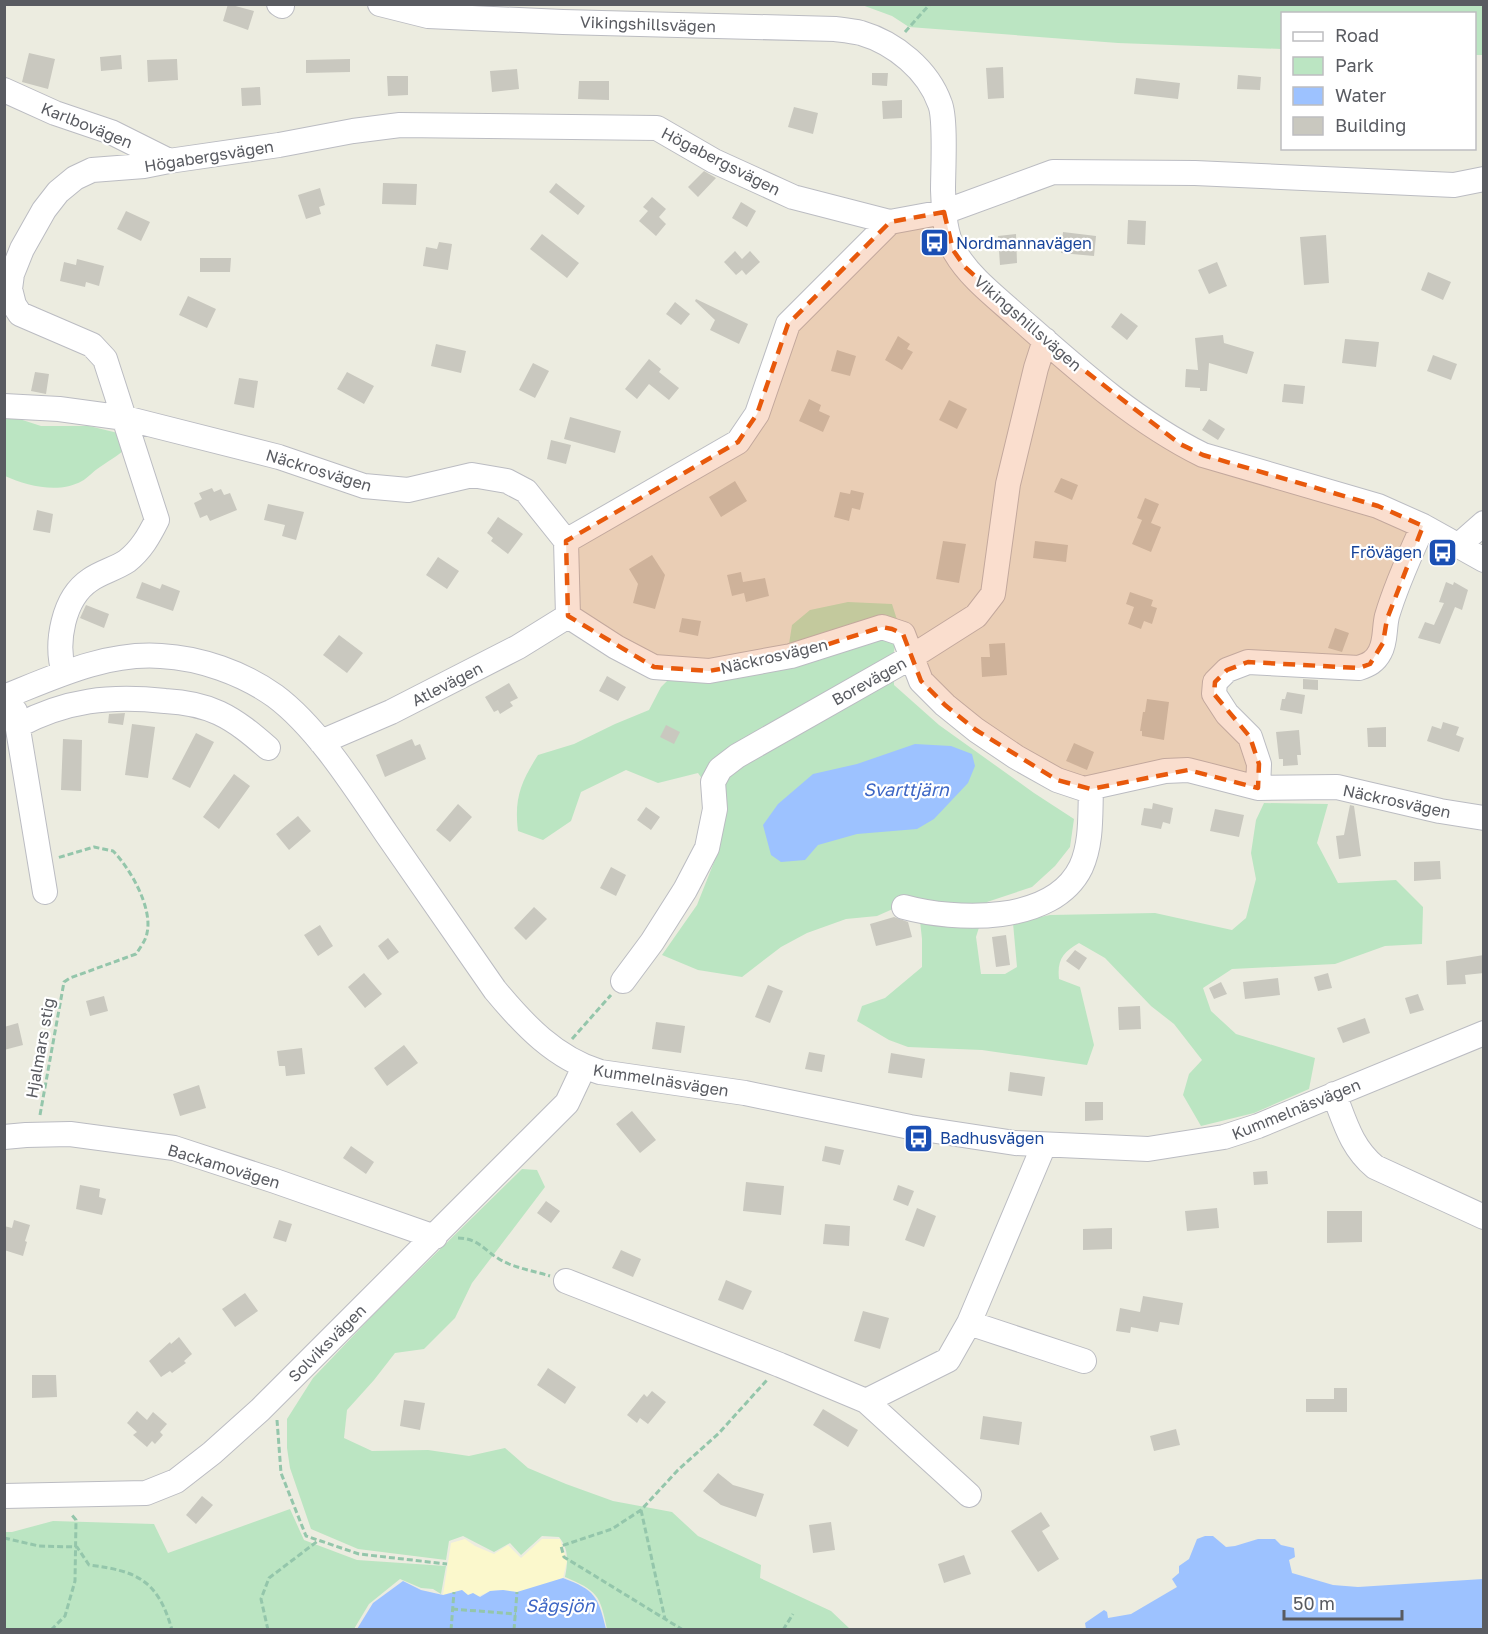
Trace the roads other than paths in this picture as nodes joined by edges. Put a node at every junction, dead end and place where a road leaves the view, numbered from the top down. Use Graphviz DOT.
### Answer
graph roads {
  1 [pos="380,4"];
  2 [pos="4,90"];
  3 [pos="168,161"];
  4 [pos="1484,179"];
  5 [pos="944,212"];
  6 [pos="890,222"];
  7 [pos="1045,340"];
  8 [pos="4,406"];
  9 [pos="125,418"];
  10 [pos="1484,523"];
  11 [pos="1423,526"];
  12 [pos="566,541"];
  13 [pos="1459,545"];
  14 [pos="1484,560"];
  15 [pos="568,616"];
  16 [pos="913,656"];
  17 [pos="64,673"];
  18 [pos="9,695"];
  19 [pos="17,726"];
  20 [pos="321,742"];
  21 [pos="268,748"];
  22 [pos="1258,788"];
  23 [pos="1091,789"];
  24 [pos="1484,818"];
  25 [pos="45,892"];
  26 [pos="904,907"];
  27 [pos="623,981"];
  28 [pos="1484,1033"];
  29 [pos="584,1067"];
  30 [pos="1334,1094"];
  31 [pos="4,1137"];
  32 [pos="1044,1145"];
  33 [pos="1484,1217"];
  34 [pos="435,1237"];
  35 [pos="566,1281"];
  36 [pos="969,1323"];
  37 [pos="1084,1361"];
  38 [pos="866,1401"];
  39 [pos="969,1495"];
  40 [pos="4,1496"];
  1 -- 5 [label="street, Vikingshillsvägen"];
  2 -- 3 [label="street, Karlbovägen"];
  3 -- 6 [label="street, Högabergsvägen"];
  3 -- 9 [label="street, Högabergsvägen"];
  4 -- 5 [label="street"];
  5 -- 6 [label="street, Högabergsvägen"];
  5 -- 7 [label="street, Vikingshillsvägen"];
  6 -- 12 [label="street"];
  7 -- 11 [label="street, Vikingshillsvägen"];
  7 -- 16 [label="street, Borevägen"];
  8 -- 9 [label="street, Näckrosvägen"];
  9 -- 12 [label="street, Näckrosvägen"];
  9 -- 17 [label="street, Högabergsvägen"];
  10 -- 13 [label="street"];
  11 -- 13 [label="street, Vikingshillsvägen"];
  11 -- 22 [label="street"];
  12 -- 15 [label="street"];
  13 -- 14 [label="street, Vikingshillsvägen"];
  15 -- 16 [label="street, Näckrosvägen"];
  15 -- 20 [label="street, Atlevägen"];
  16 -- 23 [label="street, Näckrosvägen"];
  16 -- 27 [label="street, Borevägen"];
  17 -- 18 [label="street, Kummelnäsvägen"];
  17 -- 20 [label="street, Kummelnäsvägen"];
  18 -- 19 [label="street"];
  19 -- 21 [label="street"];
  19 -- 25 [label="street"];
  20 -- 29 [label="street, Kummelnäsvägen"];
  22 -- 23 [label="street, Näckrosvägen"];
  22 -- 24 [label="street, Näckrosvägen"];
  23 -- 26 [label="street"];
  28 -- 30 [label="street, Kummelnäsvägen"];
  29 -- 32 [label="street, Kummelnäsvägen"];
  29 -- 34 [label="street, Solviksvägen"];
  30 -- 32 [label="street, Kummelnäsvägen"];
  30 -- 33 [label="street"];
  31 -- 34 [label="street, Backamovägen"];
  32 -- 36 [label="street"];
  34 -- 40 [label="street, Solviksvägen"];
  35 -- 38 [label="street"];
  36 -- 37 [label="street"];
  36 -- 38 [label="street"];
  38 -- 39 [label="street"];
}
